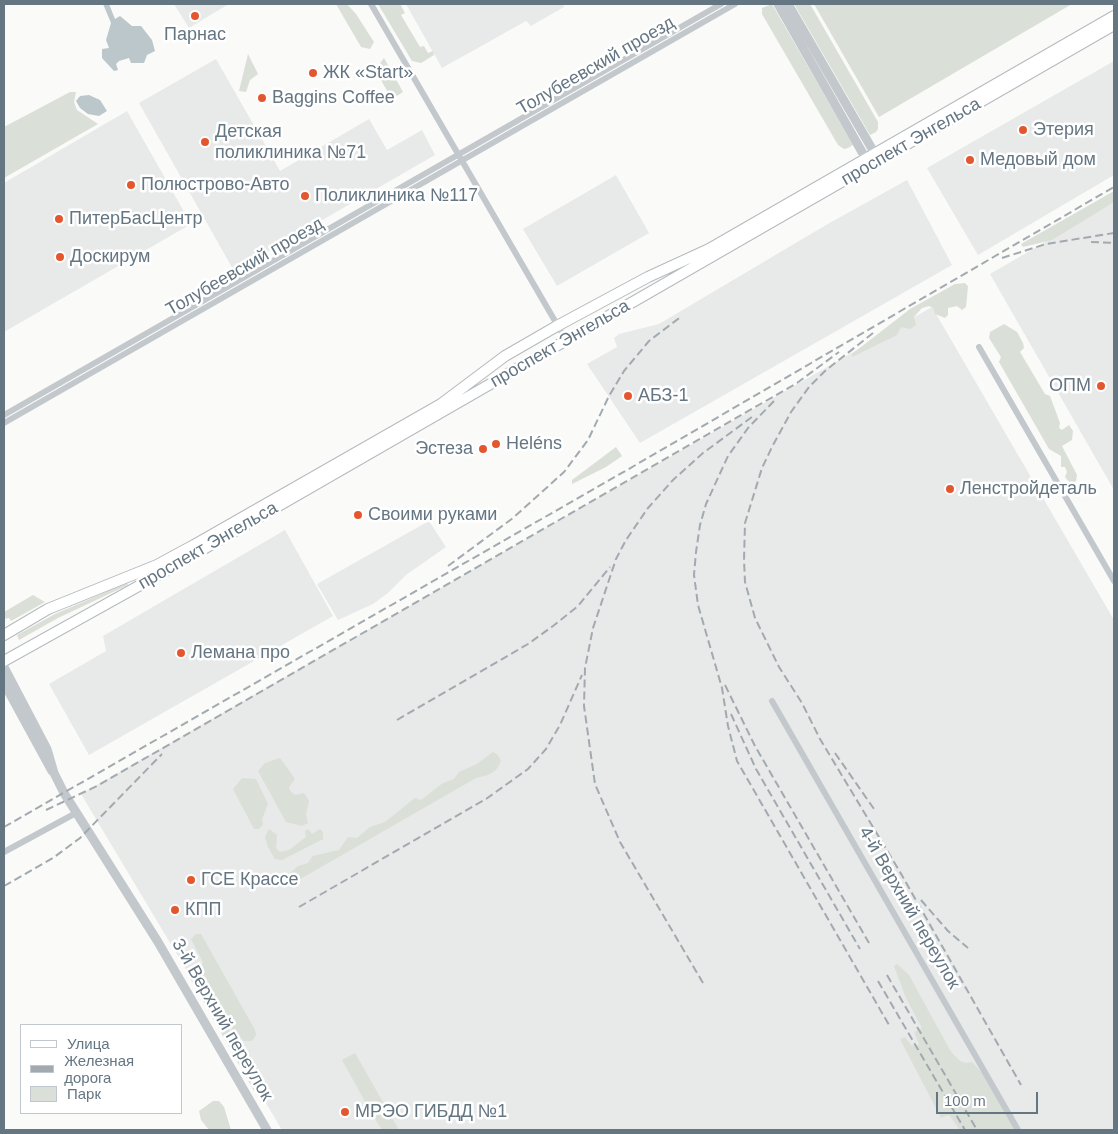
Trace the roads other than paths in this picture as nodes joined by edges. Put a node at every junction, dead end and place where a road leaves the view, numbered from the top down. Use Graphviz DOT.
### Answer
graph roads {
  1 [pos="371,4"];
  2 [pos="721,4"];
  3 [pos="735,4"];
  4 [pos="778,4"];
  5 [pos="788,4"];
  6 [pos="1114,16"];
  7 [pos="1114,25"];
  8 [pos="459,157"];
  9 [pos="872,159"];
  10 [pos="557,326"];
  11 [pos="566,340"];
  12 [pos="979,347"];
  13 [pos="4,414"];
  14 [pos="4,423"];
  15 [pos="1114,581"];
  16 [pos="4,635"];
  17 [pos="4,661"];
  18 [pos="4,667"];
  19 [pos="4,684"];
  20 [pos="772,701"];
  21 [pos="54,773"];
  22 [pos="76,812"];
  23 [pos="4,852"];
  24 [pos="267,1130"];
  25 [pos="1018,1130"];
  1 -- 8 [label="street"];
  2 -- 8 [label="street, Толубеевский проезд"];
  3 -- 8 [label="street, Толубеевский проезд"];
  4 -- 9 [label="street"];
  5 -- 9 [label="street"];
  6 -- 9 [label="main road, проспект Энгельса"];
  7 -- 9 [label="main road, проспект Энгельса"];
  8 -- 10 [label="street"];
  8 -- 13 [label="street, Толубеевский проезд"];
  8 -- 14 [label="street, Толубеевский проезд"];
  9 -- 10 [label="main road, проспект Энгельса"];
  9 -- 11 [label="main road, проспект Энгельса"];
  10 -- 11 [label="street"];
  10 -- 16 [label="main road, проспект Энгельса"];
  11 -- 17 [label="main road, проспект Энгельса"];
  12 -- 15 [label="street"];
  18 -- 21 [label="street, 3-й Верхний переулок"];
  19 -- 21 [label="street, 3-й Верхний переулок"];
  20 -- 25 [label="street, 4-й Верхний переулок"];
  21 -- 22 [label="street, 3-й Верхний переулок"];
  22 -- 23 [label="street"];
  22 -- 24 [label="street, 3-й Верхний переулок"];
}
